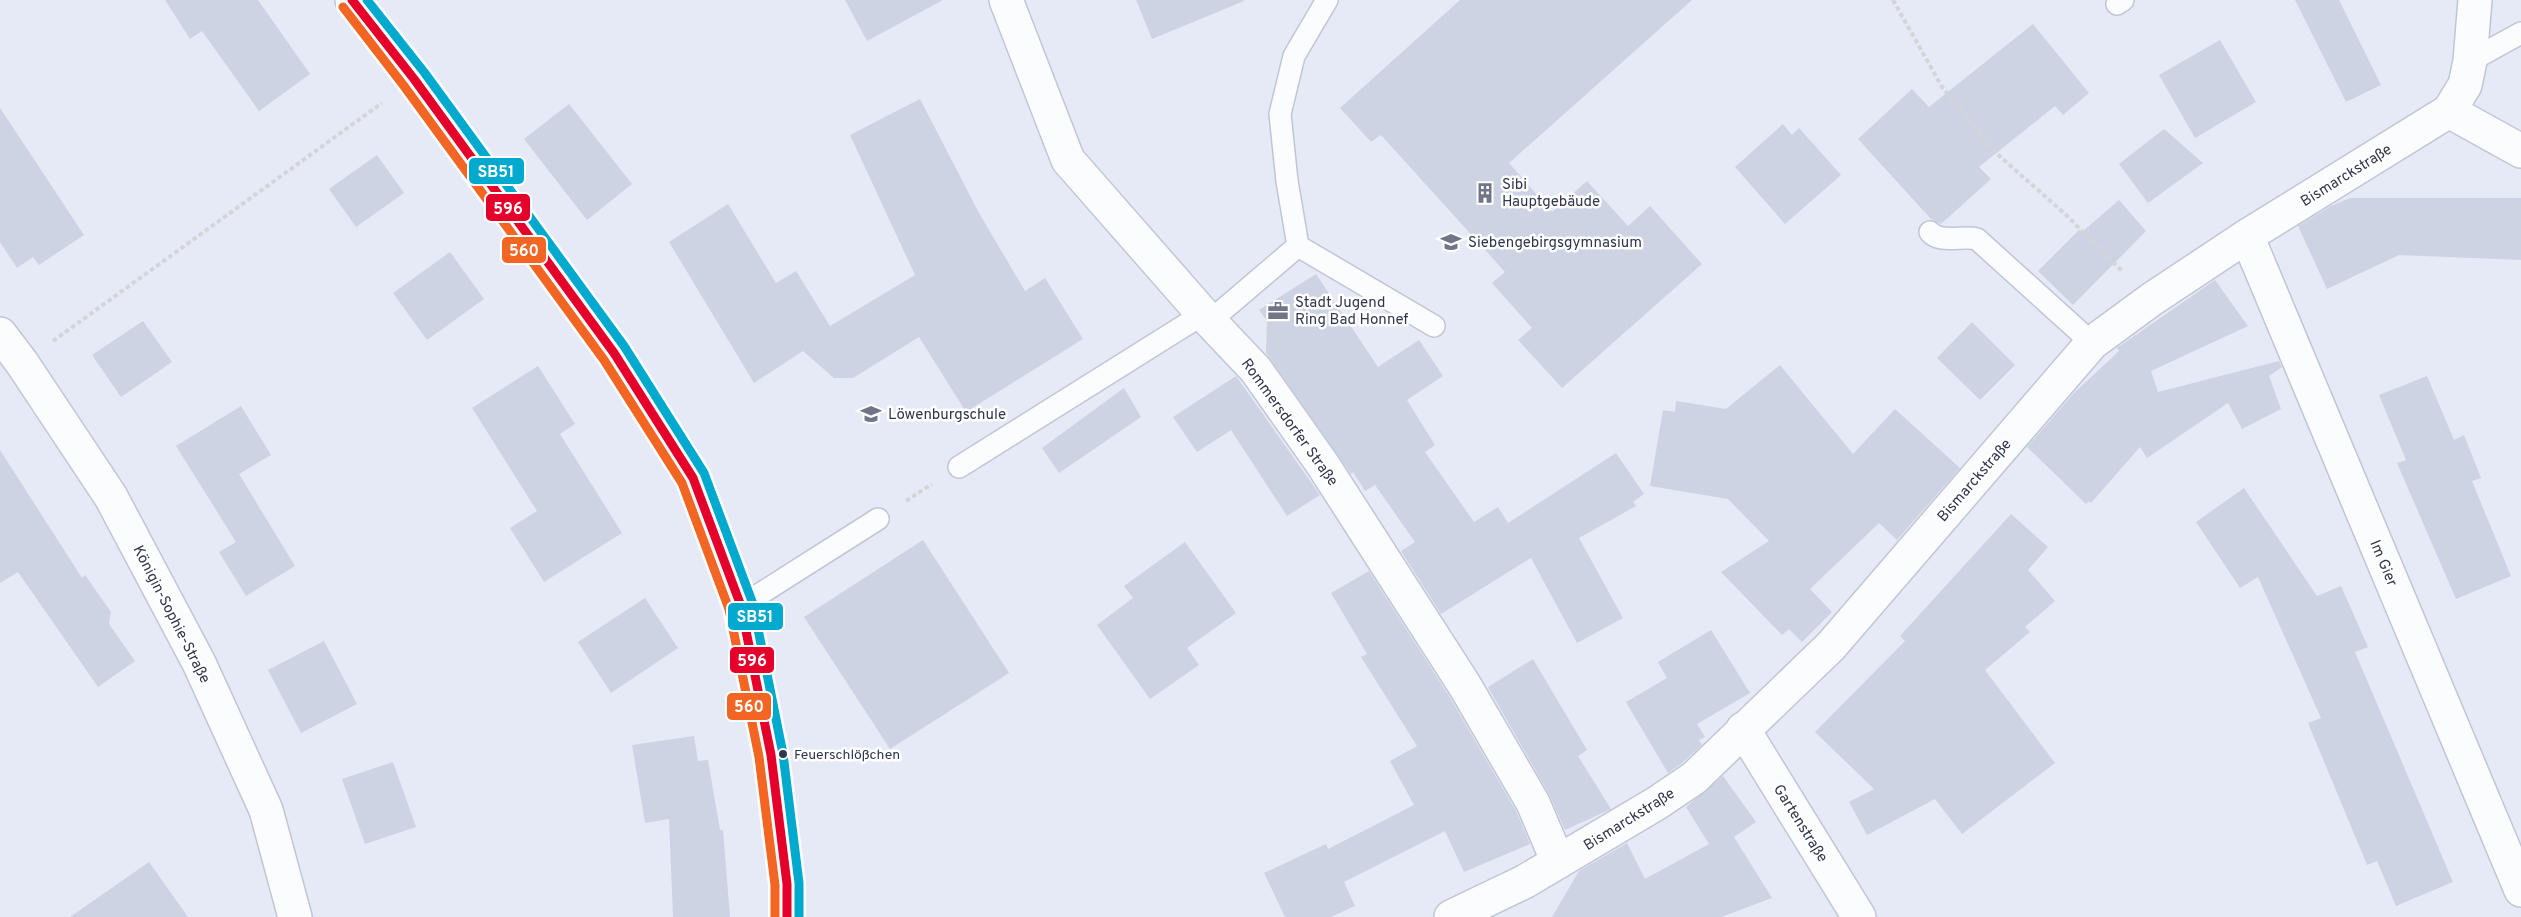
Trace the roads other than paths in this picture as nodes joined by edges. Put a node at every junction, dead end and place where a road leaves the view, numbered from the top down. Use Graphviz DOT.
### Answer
graph roads {
  1 [pos="352,0"];
  2 [pos="1006,0"];
  3 [pos="1327,0"];
  4 [pos="2475,0"];
  5 [pos="2521,33"];
  6 [pos="2470,61"];
  7 [pos="2449,111"];
  8 [pos="2521,151"];
  9 [pos="1930,232"];
  10 [pos="2247,236"];
  11 [pos="1298,246"];
  12 [pos="1206,318"];
  13 [pos="1434,326"];
  14 [pos="0,334"];
  15 [pos="2092,343"];
  16 [pos="959,467"];
  17 [pos="878,519"];
  18 [pos="741,606"];
  19 [pos="1743,729"];
  20 [pos="1558,862"];
  21 [pos="2521,890"];
  22 [pos="295,917"];
  23 [pos="787,917"];
  24 [pos="1451,917"];
  25 [pos="1858,917"];
  1 -- 18 [label="street"];
  2 -- 12 [label="street, Rommersdorfer Straße"];
  3 -- 11 [label="lane"];
  4 -- 6 [label="street"];
  5 -- 6 [label="lane"];
  6 -- 7 [label="street"];
  7 -- 8 [label="street"];
  7 -- 10 [label="street, Bismarckstraße"];
  9 -- 15 [label="lane"];
  10 -- 15 [label="street, Bismarckstraße"];
  10 -- 21 [label="street, Im Gier"];
  11 -- 12 [label="lane"];
  11 -- 13 [label="lane"];
  12 -- 16 [label="lane"];
  12 -- 20 [label="street, Rommersdorfer Straße"];
  14 -- 22 [label="street, Königin-Sophie-Straße"];
  15 -- 19 [label="street, Bismarckstraße"];
  17 -- 18 [label="lane"];
  18 -- 23 [label="street"];
  19 -- 20 [label="street, Bismarckstraße"];
  19 -- 25 [label="street, Gartenstraße"];
  20 -- 24 [label="street, Bismarckstraße"];
}
